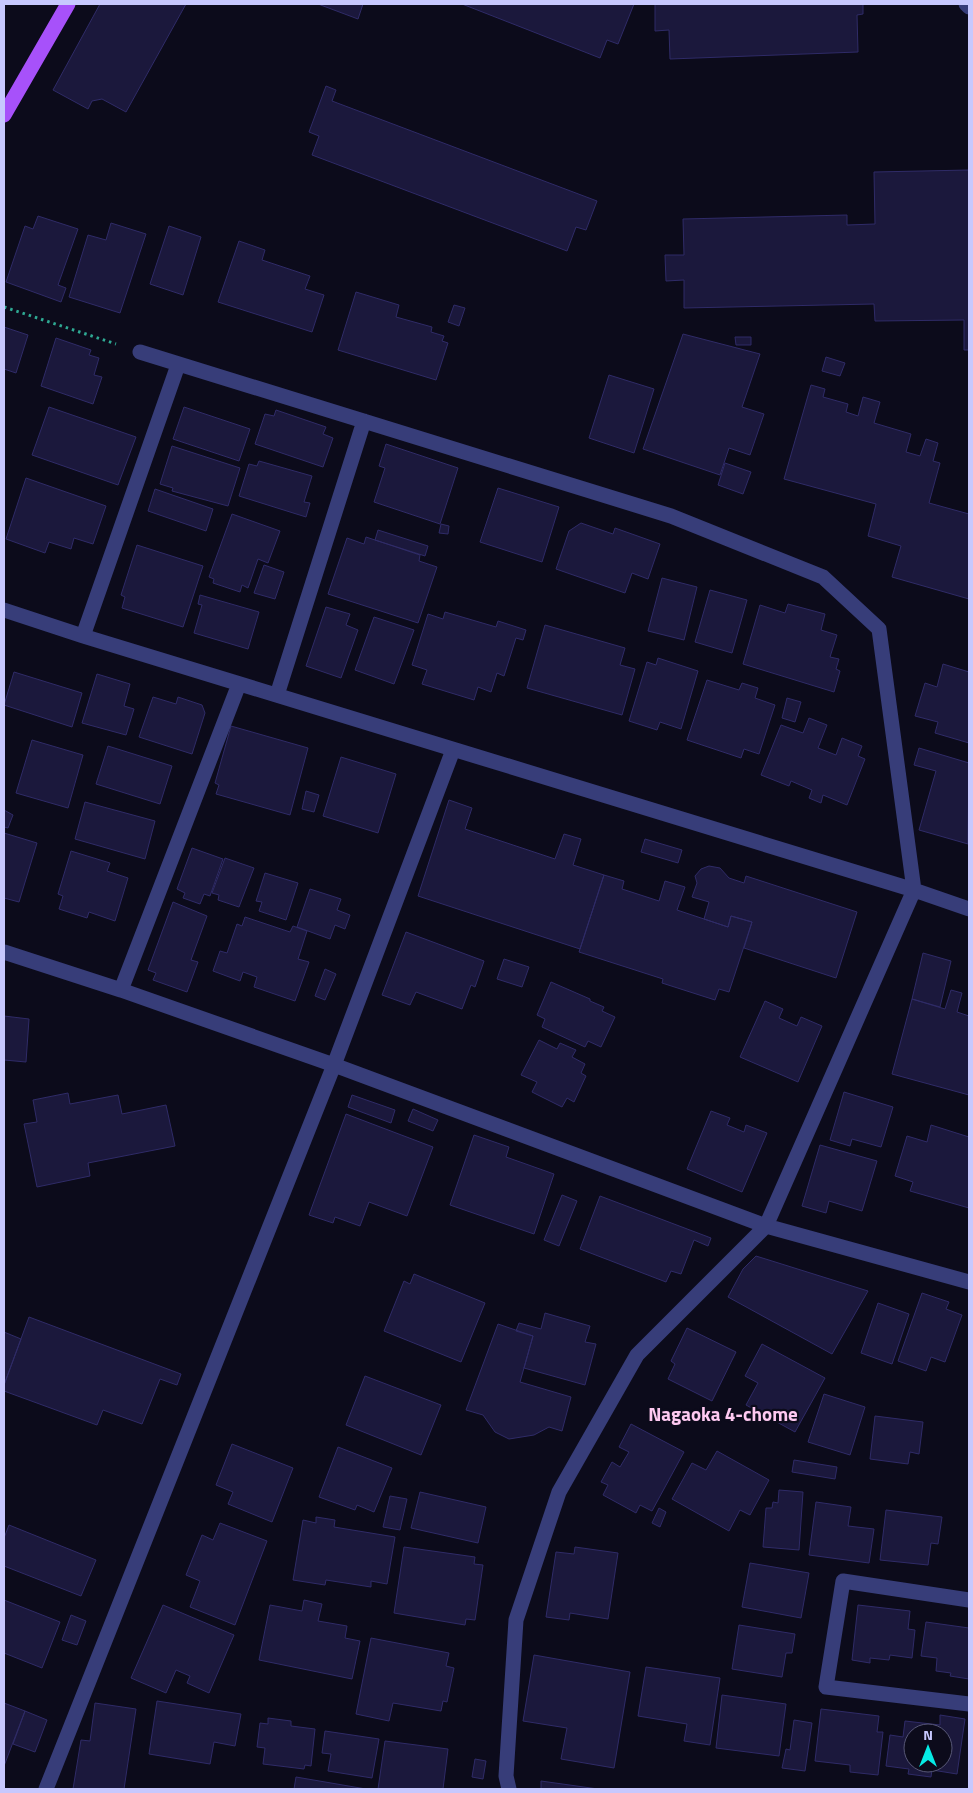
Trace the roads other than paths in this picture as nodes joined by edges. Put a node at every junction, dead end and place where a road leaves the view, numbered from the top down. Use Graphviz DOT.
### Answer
graph roads {
  1 [pos="68,4"];
  2 [pos="966,4"];
  3 [pos="969,7"];
  4 [pos="4,115"];
  5 [pos="140,352"];
  6 [pos="178,364"];
  7 [pos="364,421"];
  8 [pos="4,610"];
  9 [pos="83,636"];
  10 [pos="238,684"];
  11 [pos="277,695"];
  12 [pos="453,750"];
  13 [pos="914,890"];
  14 [pos="969,909"];
  15 [pos="4,952"];
  16 [pos="121,990"];
  17 [pos="334,1065"];
  18 [pos="766,1226"];
  19 [pos="969,1282"];
  20 [pos="969,1600"];
  21 [pos="969,1704"];
  22 [pos="46,1789"];
  23 [pos="509,1789"];
  1 -- 4 [label="main road"];
  2 -- 3 [label="street"];
  5 -- 6 [label="street"];
  6 -- 7 [label="street"];
  6 -- 9 [label="street"];
  7 -- 11 [label="street"];
  7 -- 13 [label="street"];
  8 -- 9 [label="street"];
  9 -- 10 [label="street"];
  10 -- 11 [label="street"];
  10 -- 16 [label="street"];
  11 -- 12 [label="street"];
  12 -- 13 [label="street"];
  12 -- 17 [label="street"];
  13 -- 14 [label="street"];
  13 -- 18 [label="street"];
  15 -- 16 [label="street"];
  16 -- 17 [label="street"];
  17 -- 18 [label="street"];
  17 -- 22 [label="street"];
  18 -- 19 [label="street"];
  18 -- 23 [label="street"];
  20 -- 21 [label="street"];
}
